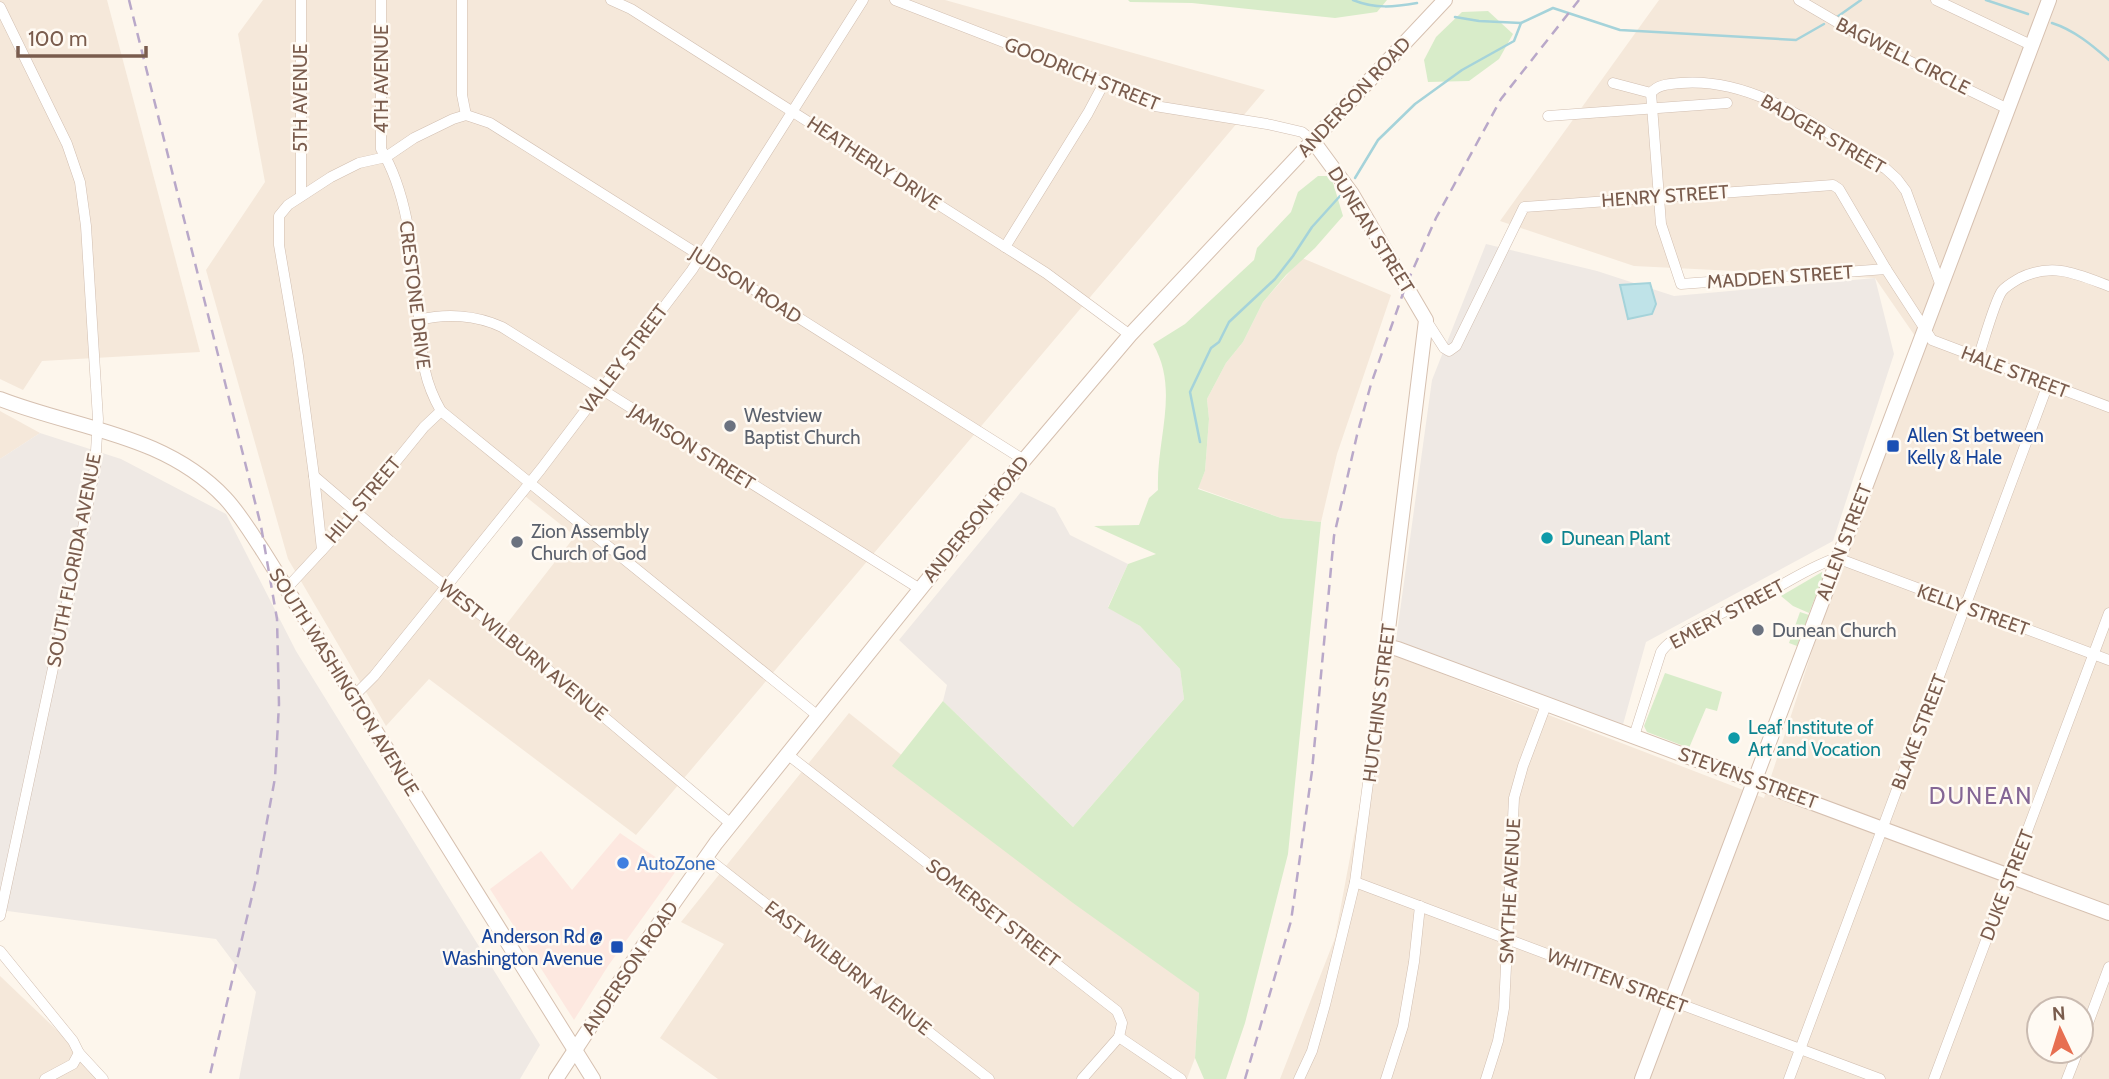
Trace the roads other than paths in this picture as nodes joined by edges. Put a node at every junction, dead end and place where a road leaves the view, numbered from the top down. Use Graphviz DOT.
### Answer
graph roads {
  1 [pos="300,0"];
  2 [pos="381,0"];
  3 [pos="462,0"];
  4 [pos="611,0"];
  5 [pos="863,0"];
  6 [pos="895,0"];
  7 [pos="1445,0"];
  8 [pos="1799,0"];
  9 [pos="1936,0"];
  10 [pos="2049,0"];
  11 [pos="0,7"];
  12 [pos="4,27"];
  13 [pos="2031,45"];
  14 [pos="1104,83"];
  15 [pos="1613,83"];
  16 [pos="1651,93"];
  17 [pos="1727,103"];
  18 [pos="1651,109"];
  19 [pos="2008,109"];
  20 [pos="793,111"];
  21 [pos="466,115"];
  22 [pos="1548,116"];
  23 [pos="1313,141"];
  24 [pos="386,157"];
  25 [pos="301,196"];
  26 [pos="1659,197"];
  27 [pos="1005,247"];
  28 [pos="701,257"];
  29 [pos="1886,269"];
  30 [pos="2109,286"];
  31 [pos="1941,287"];
  32 [pos="419,320"];
  33 [pos="1426,320"];
  34 [pos="1924,332"];
  35 [pos="1130,335"];
  36 [pos="1978,358"];
  37 [pos="2048,384"];
  38 [pos="600,390"];
  39 [pos="0,399"];
  40 [pos="2109,407"];
  41 [pos="441,411"];
  42 [pos="97,429"];
  43 [pos="1024,460"];
  44 [pos="314,476"];
  45 [pos="531,482"];
  46 [pos="355,511"];
  47 [pos="322,550"];
  48 [pos="1837,558"];
  49 [pos="445,586"];
  50 [pos="286,589"];
  51 [pos="920,589"];
  52 [pos="1966,606"];
  53 [pos="2109,612"];
  54 [pos="1386,646"];
  55 [pos="2094,654"];
  56 [pos="2109,660"];
  57 [pos="354,696"];
  58 [pos="1546,705"];
  59 [pos="818,716"];
  60 [pos="1634,736"];
  61 [pos="787,754"];
  62 [pos="1755,780"];
  63 [pos="732,824"];
  64 [pos="1883,828"];
  65 [pos="706,857"];
  66 [pos="2010,876"];
  67 [pos="1355,883"];
  68 [pos="1420,906"];
  69 [pos="2109,913"];
  70 [pos="0,916"];
  71 [pos="1507,939"];
  72 [pos="0,951"];
  73 [pos="2109,967"];
  74 [pos="1672,1001"];
  75 [pos="2095,1004"];
  76 [pos="1119,1037"];
  77 [pos="1800,1049"];
  78 [pos="575,1050"];
  79 [pos="79,1053"];
  80 [pos="45,1079"];
  81 [pos="103,1079"];
  82 [pos="556,1079"];
  83 [pos="593,1079"];
  84 [pos="989,1079"];
  85 [pos="1082,1079"];
  86 [pos="1181,1079"];
  87 [pos="1299,1079"];
  88 [pos="1386,1079"];
  89 [pos="1486,1079"];
  90 [pos="1642,1079"];
  91 [pos="1789,1079"];
  92 [pos="1880,1079"];
  93 [pos="1934,1079"];
  1 -- 25 [label="street, 5TH AVENUE"];
  2 -- 24 [label="street, 4TH AVENUE"];
  3 -- 21 [label="street"];
  4 -- 20 [label="street, HEATHERLY DRIVE"];
  5 -- 20 [label="street, VALLEY STREET"];
  6 -- 14 [label="street, GOODRICH STREET"];
  7 -- 23 [label="street, ANDERSON ROAD"];
  8 -- 19 [label="street, BAGWELL CIRCLE"];
  9 -- 13 [label="street"];
  10 -- 13 [label="street, ALLEN STREET"];
  11 -- 12 [label="street, SOUTH FLORIDA AVENUE"];
  12 -- 42 [label="street, SOUTH FLORIDA AVENUE"];
  13 -- 19 [label="street, ALLEN STREET"];
  14 -- 23 [label="street, GOODRICH STREET"];
  14 -- 27 [label="street"];
  15 -- 16 [label="street"];
  16 -- 18 [label="street"];
  16 -- 31 [label="street, BADGER STREET"];
  17 -- 18 [label="street"];
  18 -- 22 [label="street"];
  18 -- 26 [label="street"];
  19 -- 31 [label="street, ALLEN STREET"];
  20 -- 27 [label="street, HEATHERLY DRIVE"];
  20 -- 28 [label="street, VALLEY STREET"];
  21 -- 24 [label="street"];
  21 -- 28 [label="street, JUDSON ROAD"];
  23 -- 33 [label="street, DUNEAN STREET"];
  23 -- 35 [label="street, ANDERSON ROAD"];
  24 -- 25 [label="street"];
  24 -- 32 [label="street, CRESTONE DRIVE"];
  25 -- 44 [label="street"];
  26 -- 29 [label="street, HENRY STREET"];
  26 -- 29 [label="street, MADDEN STREET"];
  26 -- 33 [label="street, HENRY STREET"];
  27 -- 35 [label="street, HEATHERLY DRIVE"];
  28 -- 38 [label="street, VALLEY STREET"];
  28 -- 43 [label="street, JUDSON ROAD"];
  29 -- 34 [label="street, HENRY STREET"];
  30 -- 36 [label="street"];
  31 -- 34 [label="street, ALLEN STREET"];
  32 -- 38 [label="street, JAMISON STREET"];
  32 -- 41 [label="street, CRESTONE DRIVE"];
  33 -- 54 [label="street, HUTCHINS STREET"];
  34 -- 36 [label="street, HALE STREET"];
  34 -- 48 [label="street, ALLEN STREET"];
  35 -- 43 [label="street, ANDERSON ROAD"];
  36 -- 37 [label="street, HALE STREET"];
  37 -- 40 [label="street, HALE STREET"];
  37 -- 52 [label="street, BLAKE STREET"];
  38 -- 45 [label="street, VALLEY STREET"];
  38 -- 51 [label="street, JAMISON STREET"];
  39 -- 42 [label="street, SOUTH WASHINGTON AVENUE"];
  41 -- 45 [label="street, CRESTONE DRIVE"];
  41 -- 46 [label="street, HILL STREET"];
  42 -- 50 [label="street, SOUTH WASHINGTON AVENUE"];
  42 -- 70 [label="street, SOUTH FLORIDA AVENUE"];
  43 -- 51 [label="street, ANDERSON ROAD"];
  44 -- 46 [label="street, WEST WILBURN AVENUE"];
  44 -- 47 [label="street"];
  45 -- 49 [label="street, VALLEY STREET"];
  45 -- 59 [label="street, CRESTONE DRIVE"];
  46 -- 47 [label="street, HILL STREET"];
  46 -- 49 [label="street, WEST WILBURN AVENUE"];
  47 -- 50 [label="street, HILL STREET"];
  48 -- 52 [label="street, KELLY STREET"];
  48 -- 60 [label="street, EMERY STREET"];
  48 -- 62 [label="street, ALLEN STREET"];
  49 -- 57 [label="street, VALLEY STREET"];
  49 -- 63 [label="street, WEST WILBURN AVENUE"];
  50 -- 57 [label="street, SOUTH WASHINGTON AVENUE"];
  51 -- 59 [label="street, ANDERSON ROAD"];
  52 -- 55 [label="street, KELLY STREET"];
  52 -- 64 [label="street, BLAKE STREET"];
  53 -- 55 [label="street, DUKE STREET"];
  54 -- 58 [label="street, STEVENS STREET"];
  54 -- 67 [label="street, HUTCHINS STREET"];
  55 -- 56 [label="street, KELLY STREET"];
  55 -- 66 [label="street, DUKE STREET"];
  57 -- 78 [label="street, SOUTH WASHINGTON AVENUE"];
  58 -- 60 [label="street, STEVENS STREET"];
  58 -- 71 [label="street, SMYTHE AVENUE"];
  59 -- 61 [label="street, ANDERSON ROAD"];
  60 -- 62 [label="street, STEVENS STREET"];
  61 -- 63 [label="street, ANDERSON ROAD"];
  61 -- 76 [label="street, SOMERSET STREET"];
  62 -- 64 [label="street, STEVENS STREET"];
  62 -- 74 [label="street, ALLEN STREET"];
  63 -- 65 [label="street, ANDERSON ROAD"];
  64 -- 66 [label="street, STEVENS STREET"];
  64 -- 77 [label="street, BLAKE STREET"];
  65 -- 78 [label="street, ANDERSON ROAD"];
  65 -- 84 [label="street, EAST WILBURN AVENUE"];
  66 -- 69 [label="street, STEVENS STREET"];
  66 -- 93 [label="street, DUKE STREET"];
  67 -- 68 [label="street, WHITTEN STREET"];
  67 -- 87 [label="street, HUTCHINS STREET"];
  68 -- 71 [label="street, WHITTEN STREET"];
  68 -- 88 [label="street"];
  71 -- 74 [label="street, WHITTEN STREET"];
  71 -- 89 [label="street, SMYTHE AVENUE"];
  72 -- 79 [label="street"];
  73 -- 75 [label="street"];
  74 -- 77 [label="street, WHITTEN STREET"];
  74 -- 90 [label="street, ALLEN STREET"];
  76 -- 85 [label="street"];
  76 -- 86 [label="street"];
  77 -- 91 [label="street, BLAKE STREET"];
  77 -- 92 [label="street, WHITTEN STREET"];
  78 -- 82 [label="street, ANDERSON ROAD"];
  78 -- 83 [label="street, SOUTH WASHINGTON AVENUE"];
  79 -- 80 [label="street"];
  79 -- 81 [label="street"];
}
